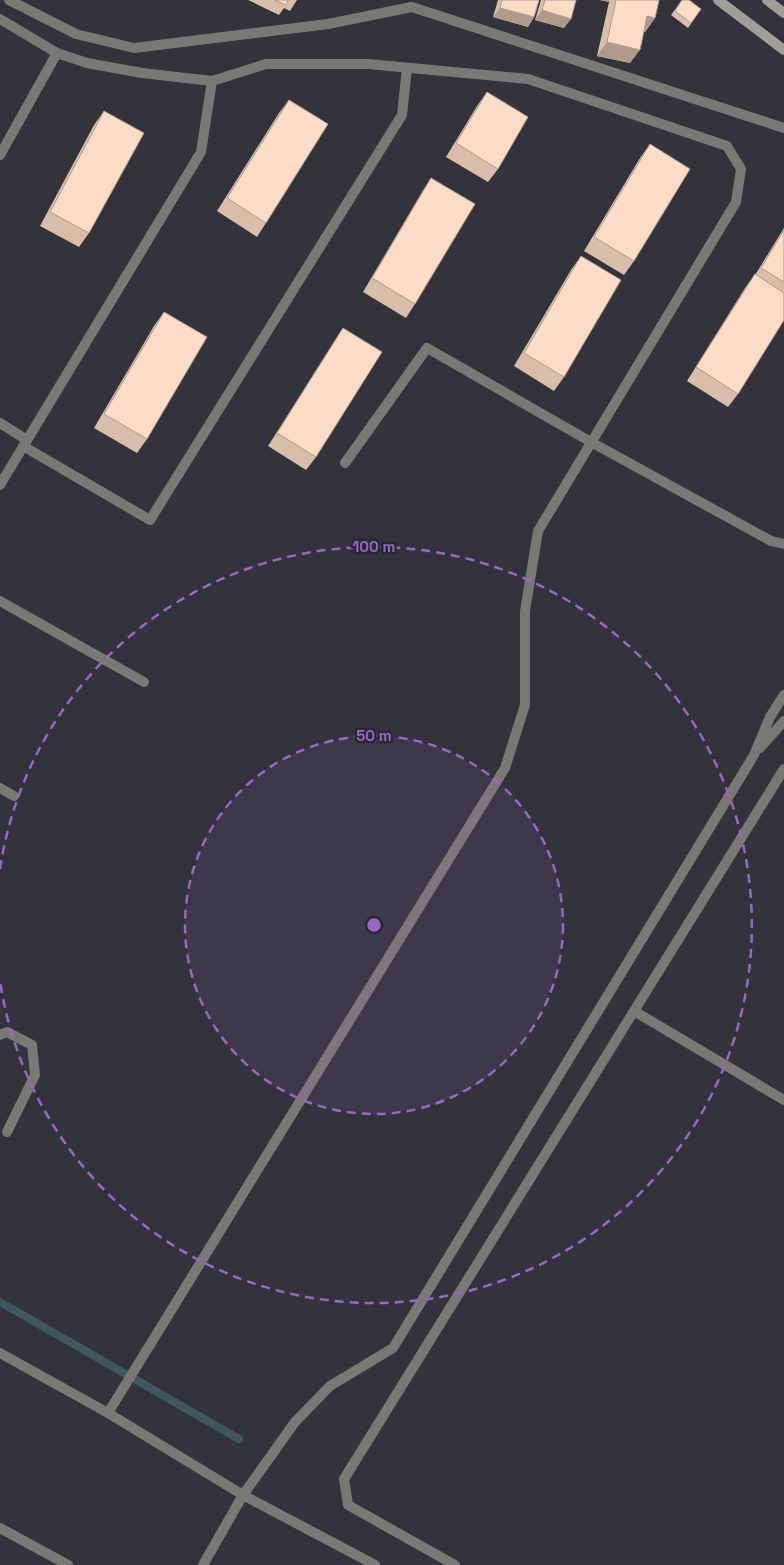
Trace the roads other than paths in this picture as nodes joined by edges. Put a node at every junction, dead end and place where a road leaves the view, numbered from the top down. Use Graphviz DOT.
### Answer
graph roads {
  1 [pos="9,0"];
  2 [pos="718,0"];
  3 [pos="767,0"];
  4 [pos="414,4"];
  5 [pos="784,13"];
  6 [pos="0,19"];
  7 [pos="784,50"];
  8 [pos="57,53"];
  9 [pos="407,68"];
  10 [pos="212,81"];
  11 [pos="784,128"];
  12 [pos="0,155"];
  13 [pos="0,424"];
  14 [pos="592,442"];
  15 [pos="25,443"];
  16 [pos="345,463"];
  17 [pos="0,486"];
  18 [pos="784,544"];
  19 [pos="0,601"];
  20 [pos="144,682"];
  21 [pos="784,695"];
  22 [pos="784,721"];
  23 [pos="754,754"];
  24 [pos="784,769"];
  25 [pos="0,788"];
  26 [pos="14,796"];
  27 [pos="634,1011"];
  28 [pos="0,1035"];
  29 [pos="784,1100"];
  30 [pos="7,1132"];
  31 [pos="0,1353"];
  32 [pos="108,1413"];
  33 [pos="243,1495"];
  34 [pos="0,1528"];
  35 [pos="68,1565"];
  36 [pos="203,1565"];
  37 [pos="375,1565"];
  38 [pos="456,1565"];
  1 -- 4 [label="street"];
  2 -- 7 [label="street"];
  3 -- 5 [label="street"];
  4 -- 11 [label="street"];
  6 -- 8 [label="street"];
  8 -- 10 [label="street"];
  8 -- 12 [label="street"];
  9 -- 10 [label="street"];
  9 -- 14 [label="street"];
  9 -- 15 [label="street"];
  10 -- 15 [label="street"];
  13 -- 15 [label="street"];
  14 -- 16 [label="street"];
  14 -- 18 [label="street"];
  14 -- 32 [label="street"];
  15 -- 17 [label="street"];
  19 -- 20 [label="street"];
  21 -- 23 [label="street"];
  22 -- 23 [label="street"];
  23 -- 33 [label="street"];
  24 -- 27 [label="street"];
  25 -- 26 [label="street"];
  27 -- 29 [label="street"];
  27 -- 38 [label="street"];
  28 -- 30 [label="street"];
  31 -- 32 [label="street"];
  32 -- 33 [label="street"];
  33 -- 36 [label="street"];
  33 -- 37 [label="street"];
  34 -- 35 [label="street"];
}
